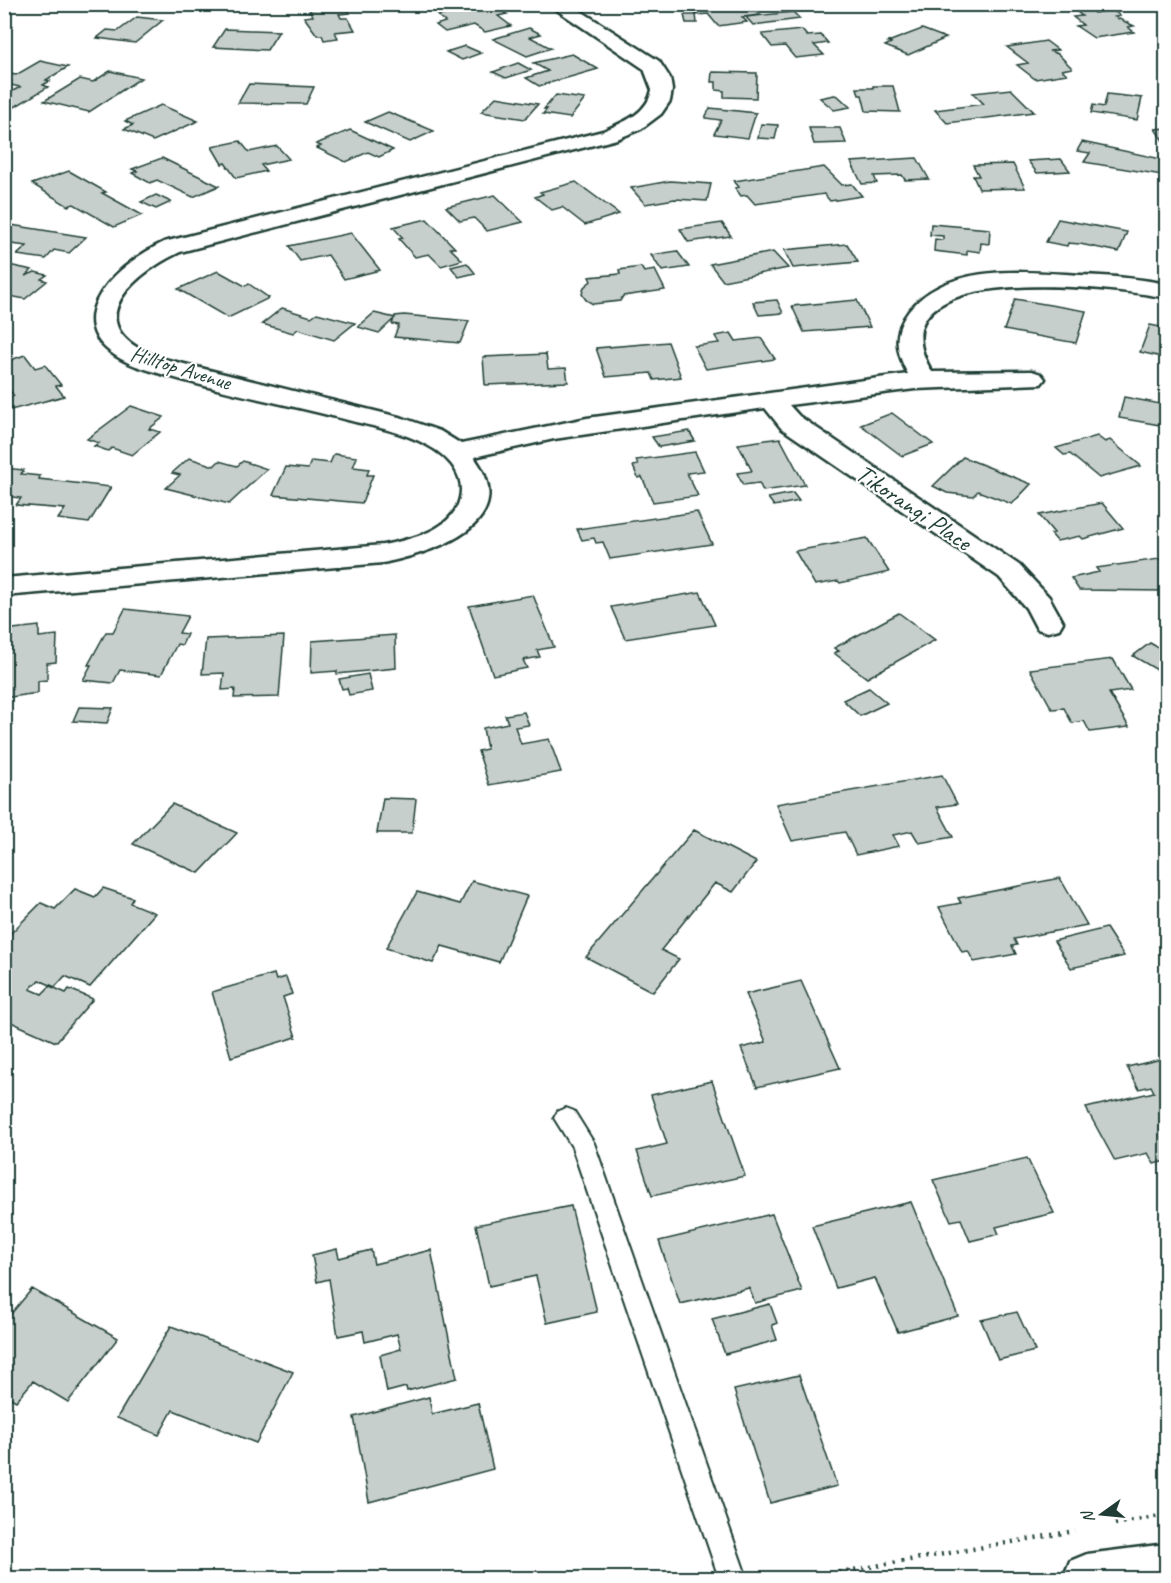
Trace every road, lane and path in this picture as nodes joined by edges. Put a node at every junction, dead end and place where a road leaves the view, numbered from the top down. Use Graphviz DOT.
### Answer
graph roads {
  1 [pos="556,4"];
  2 [pos="1167,291"];
  3 [pos="1032,380"];
  4 [pos="925,381"];
  5 [pos="772,400"];
  6 [pos="457,453"];
  7 [pos="4,587"];
  8 [pos="1048,622"];
  9 [pos="566,1118"];
  10 [pos="1167,1515"];
  11 [pos="1108,1525"];
  12 [pos="1085,1529"];
  13 [pos="1167,1568"];
  14 [pos="733,1578"];
  15 [pos="807,1578"];
  16 [pos="1087,1578"];
  1 -- 6 [label="main road, Hilltop Avenue"];
  2 -- 4 [label="main road"];
  3 -- 4 [label="main road"];
  4 -- 5 [label="main road"];
  5 -- 6 [label="main road"];
  5 -- 8 [label="main road, Tikorangi Place"];
  6 -- 7 [label="main road, Hilltop Avenue"];
  9 -- 14 [label="lane"];
  10 -- 11 [label="path"];
  12 -- 15 [label="path"];
  13 -- 16 [label="main road"];
}
